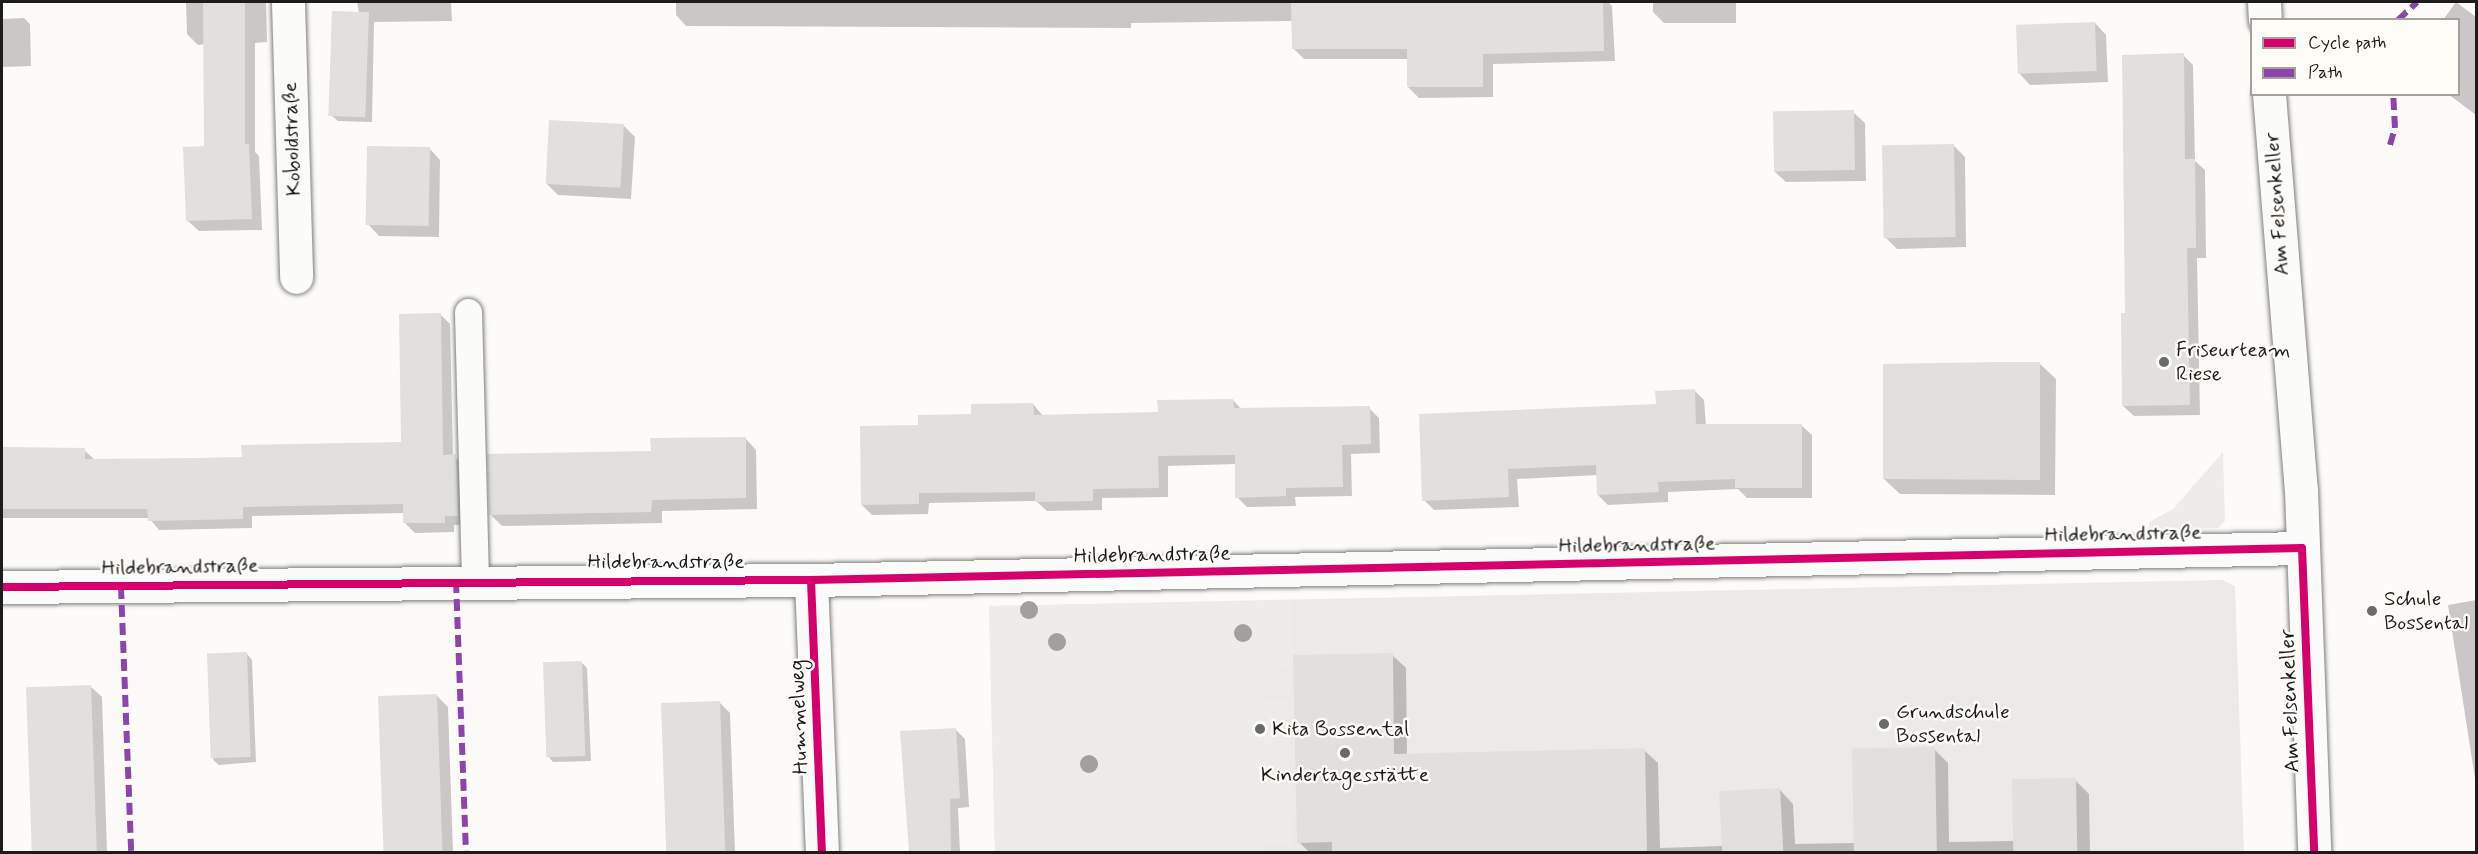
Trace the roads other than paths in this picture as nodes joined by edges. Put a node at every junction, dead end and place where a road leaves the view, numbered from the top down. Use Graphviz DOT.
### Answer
graph roads {
  1 [pos="288,2"];
  2 [pos="2264,2"];
  3 [pos="2265,18"];
  4 [pos="2269,96"];
  5 [pos="296,277"];
  6 [pos="468,312"];
  7 [pos="2302,548"];
  8 [pos="475,580"];
  9 [pos="811,580"];
  10 [pos="2,586"];
  11 [pos="822,852"];
  12 [pos="2314,852"];
  1 -- 5 [label="street, Koboldstraße"];
  2 -- 3 [label="street"];
  4 -- 7 [label="street, Am Felsenkeller"];
  6 -- 8 [label="lane"];
  7 -- 9 [label="street, Hildebrandstraße"];
  7 -- 12 [label="street, Am Felsenkeller"];
  8 -- 9 [label="street, Hildebrandstraße"];
  8 -- 10 [label="street, Hildebrandstraße"];
  9 -- 11 [label="street, Hummelweg"];
}
